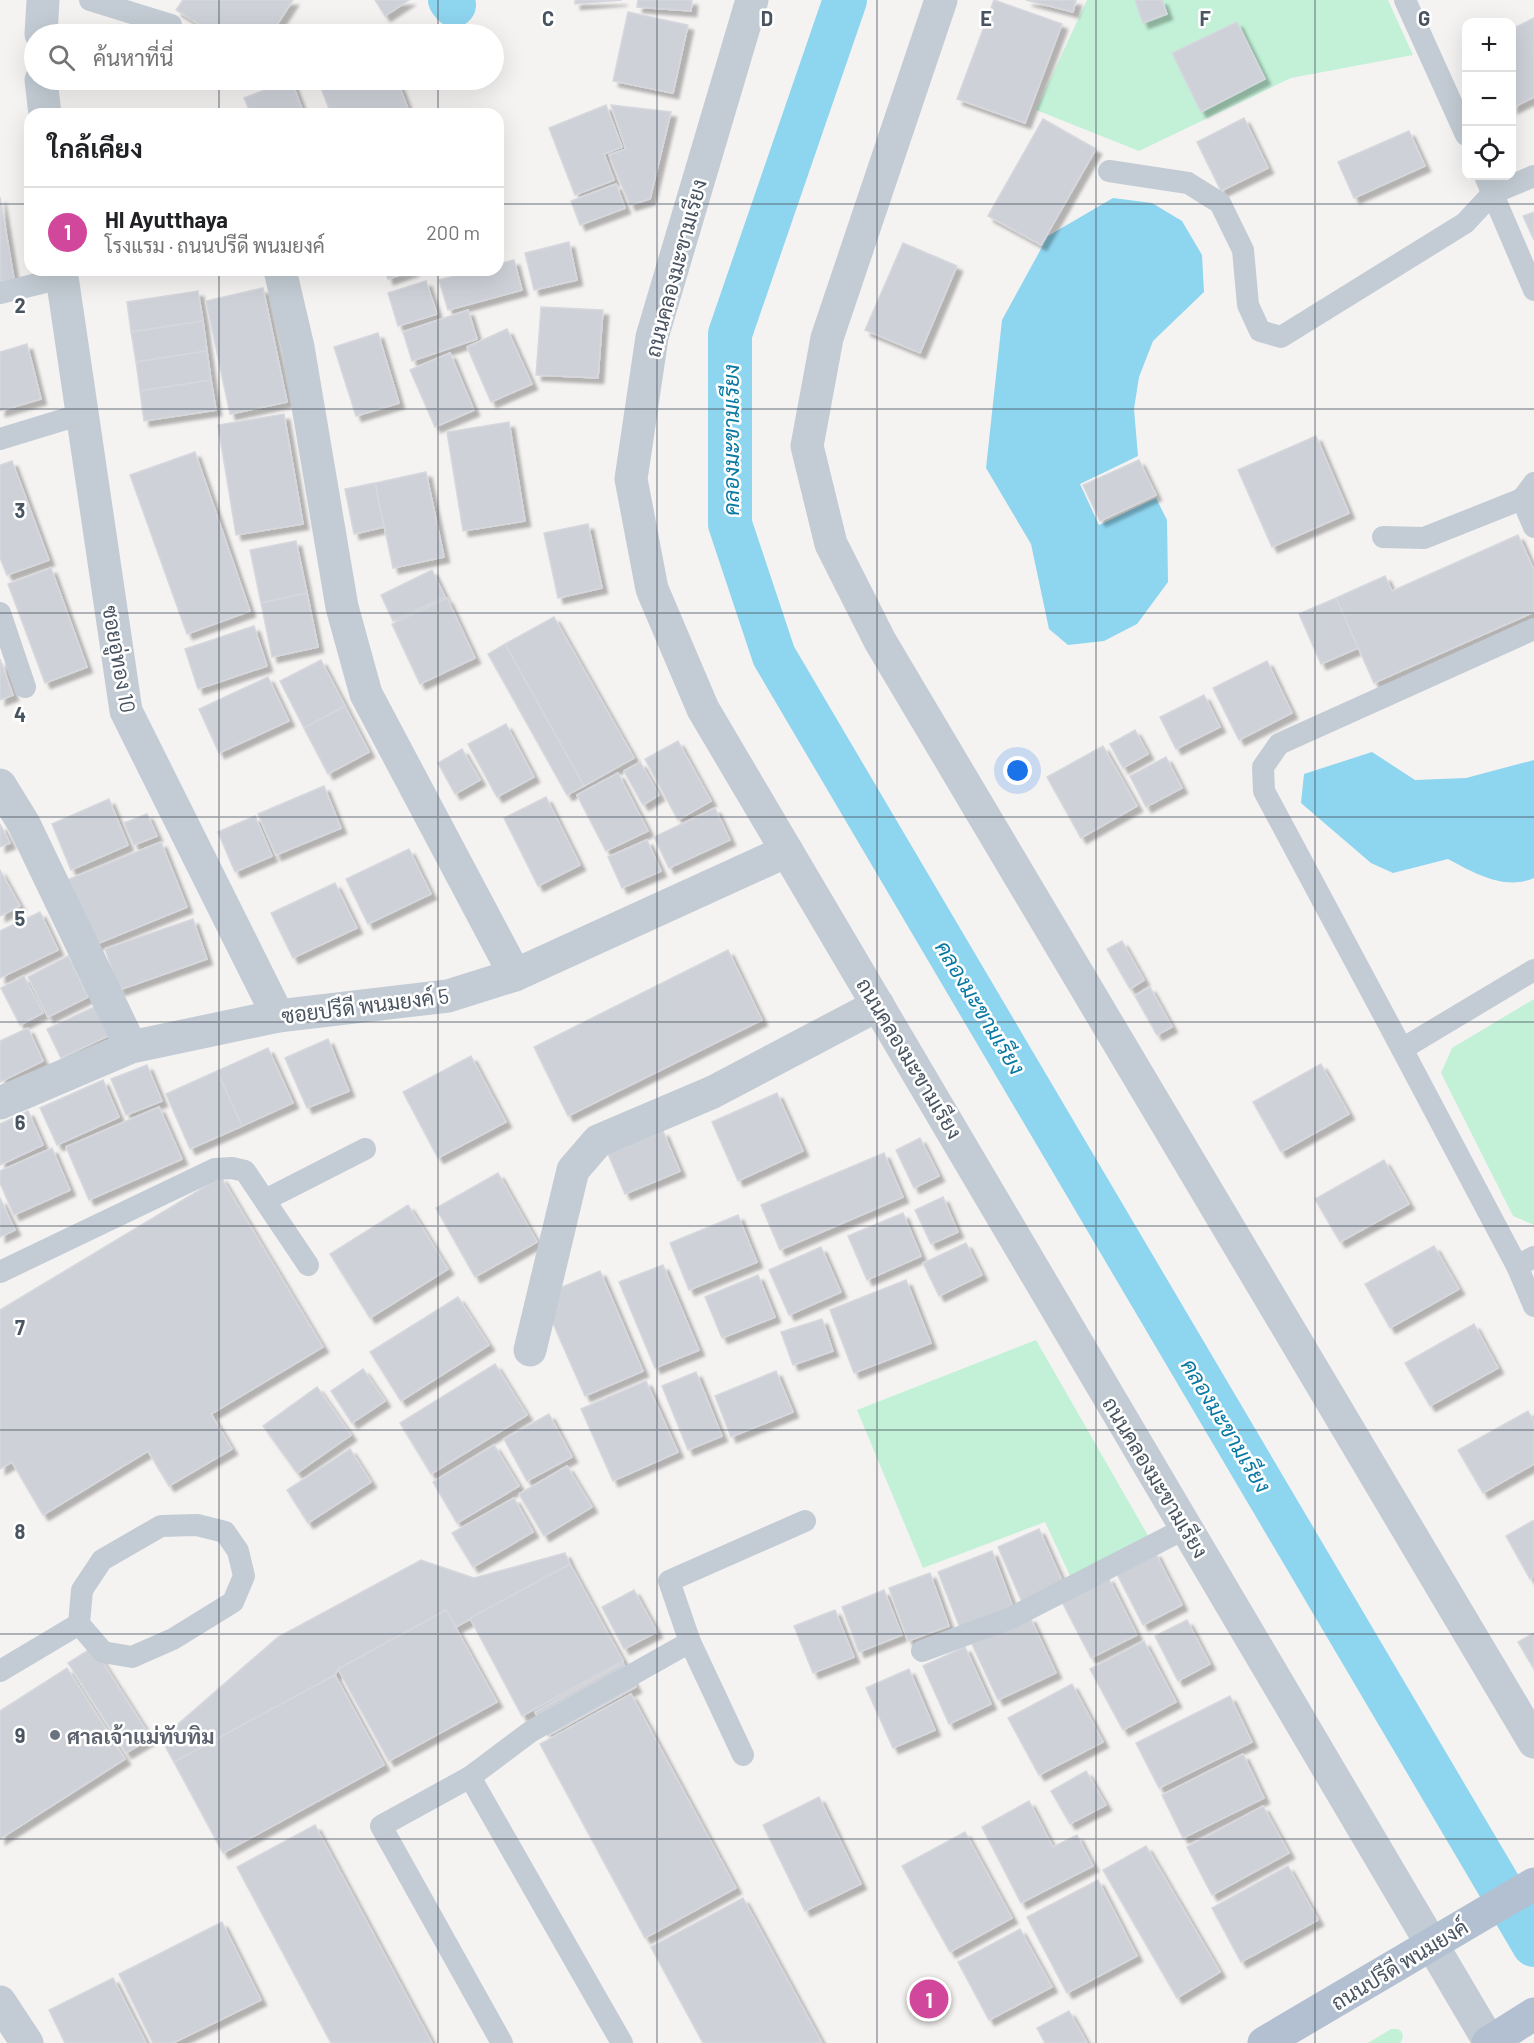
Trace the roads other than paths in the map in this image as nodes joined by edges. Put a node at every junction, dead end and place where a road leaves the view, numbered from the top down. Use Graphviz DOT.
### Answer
graph roads {
  1 [pos="43,0"];
  2 [pos="90,0"];
  3 [pos="752,0"];
  4 [pos="941,0"];
  5 [pos="1405,0"];
  6 [pos="42,24"];
  7 [pos="168,24"];
  8 [pos="42,90"];
  9 [pos="44,108"];
  10 [pos="1463,126"];
  11 [pos="1109,171"];
  12 [pos="1534,176"];
  13 [pos="1489,184"];
  14 [pos="55,276"];
  15 [pos="62,276"];
  16 [pos="281,276"];
  17 [pos="1534,290"];
  18 [pos="0,293"];
  19 [pos="82,414"];
  20 [pos="0,439"];
  21 [pos="1528,491"];
  22 [pos="1534,527"];
  23 [pos="1383,537"];
  24 [pos="0,613"];
  25 [pos="1534,629"];
  26 [pos="25,687"];
  27 [pos="0,785"];
  28 [pos="787,850"];
  29 [pos="1534,970"];
  30 [pos="515,975"];
  31 [pos="878,1005"];
  32 [pos="278,1016"];
  33 [pos="131,1047"];
  34 [pos="1402,1049"];
  35 [pos="0,1103"];
  36 [pos="365,1149"];
  37 [pos="265,1200"];
  38 [pos="1525,1262"];
  39 [pos="308,1265"];
  40 [pos="0,1272"];
  41 [pos="1534,1306"];
  42 [pos="530,1350"];
  43 [pos="805,1521"];
  44 [pos="1186,1528"];
  45 [pos="79,1624"];
  46 [pos="690,1642"];
  47 [pos="922,1651"];
  48 [pos="0,1671"];
  49 [pos="1534,1742"];
  50 [pos="743,1755"];
  51 [pos="470,1777"];
  52 [pos="1533,1885"];
  53 [pos="1432,1945"];
  54 [pos="0,2002"];
  55 [pos="1528,2018"];
  56 [pos="27,2043"];
  57 [pos="502,2043"];
  58 [pos="622,2043"];
  59 [pos="1264,2043"];
  60 [pos="1489,2043"];
  1 -- 6 [label="street"];
  2 -- 7 [label="lane"];
  3 -- 28 [label="street, ถนนคลองมะขามเรียง"];
  4 -- 49 [label="street"];
  5 -- 10 [label="lane"];
  8 -- 9 [label="street"];
  11 -- 13 [label="lane"];
  12 -- 13 [label="lane"];
  13 -- 17 [label="lane"];
  14 -- 18 [label="lane"];
  15 -- 19 [label="street, ซอยอู่ทอง 10"];
  16 -- 30 [label="street"];
  19 -- 20 [label="lane"];
  19 -- 32 [label="street, ซอยอู่ทอง 10"];
  21 -- 22 [label="lane"];
  21 -- 23 [label="lane"];
  24 -- 26 [label="lane"];
  25 -- 34 [label="lane"];
  27 -- 33 [label="street"];
  28 -- 30 [label="street, ซอยปรีดี พนมยงค์ 5"];
  28 -- 31 [label="street, ถนนคลองมะขามเรียง"];
  29 -- 34 [label="lane"];
  30 -- 32 [label="street, ซอยปรีดี พนมยงค์ 5"];
  31 -- 42 [label="street"];
  31 -- 44 [label="street, ถนนคลองมะขามเรียง"];
  32 -- 33 [label="street, ซอยปรีดี พนมยงค์ 5"];
  33 -- 35 [label="street, ซอยปรีดี พนมยงค์ 5"];
  34 -- 38 [label="lane"];
  36 -- 37 [label="lane"];
  37 -- 39 [label="lane"];
  37 -- 40 [label="lane"];
  38 -- 41 [label="lane"];
  43 -- 46 [label="lane"];
  44 -- 47 [label="lane"];
  44 -- 53 [label="street, ถนนคลองมะขามเรียง"];
  45 -- 45 [label="lane"];
  45 -- 48 [label="lane"];
  46 -- 50 [label="lane"];
  46 -- 51 [label="lane"];
  51 -- 57 [label="lane"];
  51 -- 58 [label="lane"];
  52 -- 53 [label="main road, ถนนปรีดี พนมยงค์"];
  53 -- 59 [label="main road, ถนนปรีดี พนมยงค์"];
  53 -- 60 [label="street, ถนนคลองมะขามเรียง"];
  54 -- 56 [label="street"];
  55 -- 60 [label="main road"];
}
